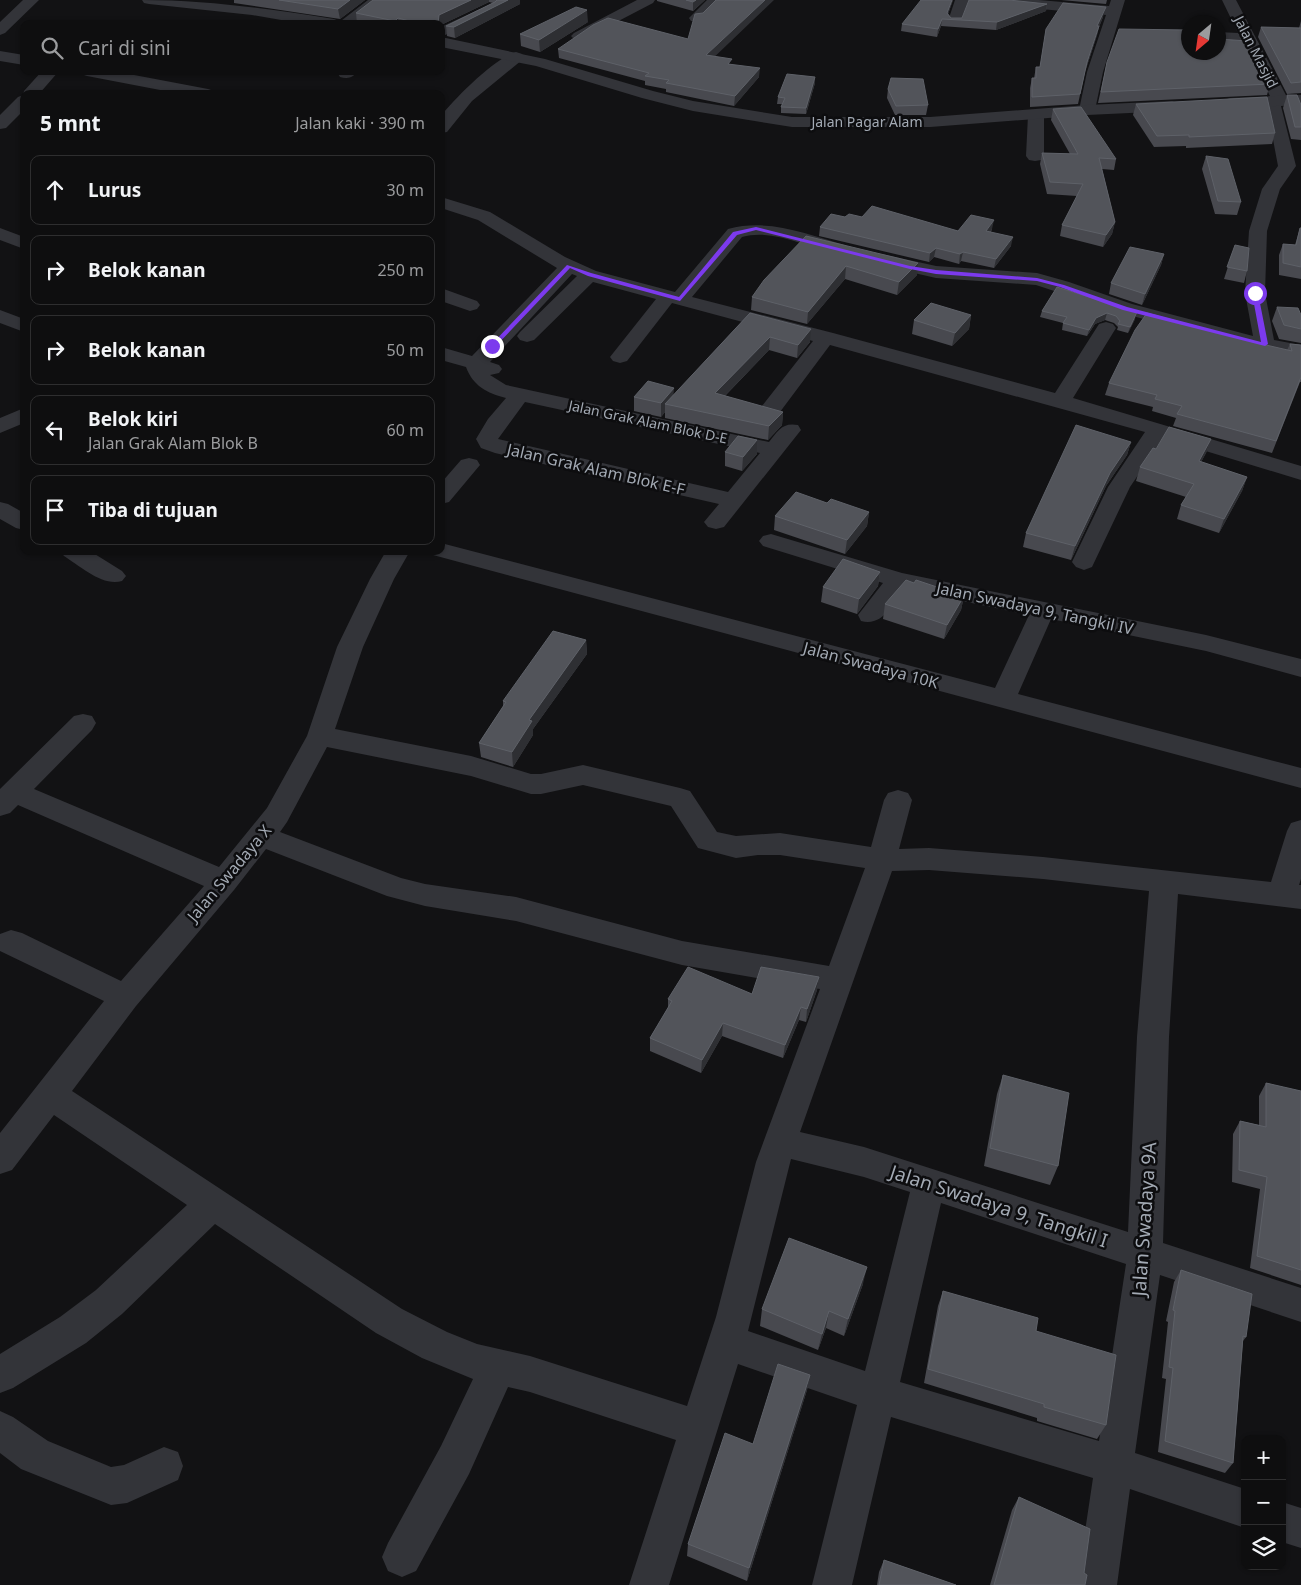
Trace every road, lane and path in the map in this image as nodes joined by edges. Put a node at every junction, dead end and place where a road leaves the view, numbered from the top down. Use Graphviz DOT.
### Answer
graph roads {
  1 [pos="32,0"];
  2 [pos="149,0"];
  3 [pos="377,0"];
  4 [pos="648,0"];
  5 [pos="715,0"];
  6 [pos="962,0"];
  7 [pos="988,0"];
  8 [pos="1035,2"];
  9 [pos="1230,2"];
  10 [pos="1117,6"];
  11 [pos="490,8"];
  12 [pos="696,18"];
  13 [pos="309,20"];
  14 [pos="350,20"];
  15 [pos="955,21"];
  16 [pos="0,30"];
  17 [pos="445,31"];
  18 [pos="1226,37"];
  19 [pos="1248,38"];
  20 [pos="445,43"];
  21 [pos="0,56"];
  22 [pos="516,57"];
  23 [pos="20,59"];
  24 [pos="539,62"];
  25 [pos="47,75"];
  26 [pos="100,75"];
  27 [pos="137,87"];
  28 [pos="34,90"];
  29 [pos="167,90"];
  30 [pos="1301,100"];
  31 [pos="1276,101"];
  32 [pos="20,104"];
  33 [pos="1213,104"];
  34 [pos="1184,106"];
  35 [pos="1087,110"];
  36 [pos="1036,114"];
  37 [pos="445,123"];
  38 [pos="0,124"];
  39 [pos="1035,156"];
  40 [pos="445,203"];
  41 [pos="569,266"];
  42 [pos="590,275"];
  43 [pos="445,296"];
  44 [pos="674,297"];
  45 [pos="470,305"];
  46 [pos="14,322"];
  47 [pos="1106,328"];
  48 [pos="0,334"];
  49 [pos="826,337"];
  50 [pos="1265,344"];
  51 [pos="1301,351"];
  52 [pos="445,355"];
  53 [pos="620,357"];
  54 [pos="482,369"];
  55 [pos="520,394"];
  56 [pos="1060,402"];
  57 [pos="769,411"];
  58 [pos="20,416"];
  59 [pos="0,427"];
  60 [pos="790,430"];
  61 [pos="1158,430"];
  62 [pos="775,450"];
  63 [pos="469,465"];
  64 [pos="1301,473"];
  65 [pos="445,492"];
  66 [pos="734,500"];
  67 [pos="0,509"];
  68 [pos="20,521"];
  69 [pos="716,522"];
  70 [pos="771,541"];
  71 [pos="445,551"];
  72 [pos="79,555"];
  73 [pos="396,555"];
  74 [pos="1084,562"];
  75 [pos="114,576"];
  76 [pos="899,580"];
  77 [pos="1043,610"];
  78 [pos="870,616"];
  79 [pos="1301,668"];
  80 [pos="1002,700"];
  81 [pos="83,723"];
  82 [pos="320,736"];
  83 [pos="1301,778"];
  84 [pos="8,799"];
  85 [pos="898,800"];
  86 [pos="1301,831"];
  87 [pos="261,836"];
  88 [pos="882,860"];
  89 [pos="1164,881"];
  90 [pos="224,882"];
  91 [pos="1292,896"];
  92 [pos="10,942"];
  93 [pos="839,980"];
  94 [pos="125,998"];
  95 [pos="52,1094"];
  96 [pos="780,1142"];
  97 [pos="0,1159"];
  98 [pos="929,1183"];
  99 [pos="213,1203"];
  100 [pos="1145,1254"];
  101 [pos="1301,1305"];
  102 [pos="727,1342"];
  103 [pos="498,1367"];
  104 [pos="0,1375"];
  105 [pos="878,1394"];
  106 [pos="699,1429"];
  107 [pos="0,1430"];
  108 [pos="1115,1465"];
  109 [pos="164,1466"];
  110 [pos="1241,1508"];
  111 [pos="1286,1523"];
  112 [pos="1301,1528"];
  113 [pos="402,1557"];
  114 [pos="649,1585"];
  115 [pos="832,1585"];
  116 [pos="1097,1585"];
  1 -- 16 [label="street"];
  2 -- 13 [label="street"];
  3 -- 14 [label="street"];
  4 -- 24 [label="street"];
  5 -- 12 [label="street"];
  6 -- 15 [label="street"];
  7 -- 8 [label="street"];
  8 -- 10 [label="street"];
  9 -- 19 [label="street, Jalan Masjid"];
  10 -- 35 [label="street"];
  11 -- 17 [label="street"];
  18 -- 19 [label="street"];
  19 -- 31 [label="street, Jalan Masjid"];
  20 -- 22 [label="street, Jalan Pagar Alam"];
  21 -- 23 [label="street"];
  22 -- 24 [label="street, Jalan Pagar Alam"];
  22 -- 37 [label="street"];
  24 -- 36 [label="street, Jalan Pagar Alam"];
  25 -- 28 [label="street"];
  26 -- 27 [label="street"];
  27 -- 29 [label="street"];
  30 -- 31 [label="street"];
  31 -- 33 [label="street"];
  31 -- 50 [label="street, Jalan Masjid"];
  32 -- 38 [label="street"];
  34 -- 35 [label="street, Jalan Pagar Alam"];
  35 -- 36 [label="street, Jalan Pagar Alam"];
  36 -- 39 [label="street"];
  40 -- 41 [label="street"];
  41 -- 42 [label="street"];
  41 -- 54 [label="street"];
  42 -- 44 [label="street"];
  42 -- 54 [label="street"];
  43 -- 45 [label="street"];
  44 -- 49 [label="street"];
  44 -- 50 [label="street"];
  44 -- 53 [label="street"];
  46 -- 48 [label="street"];
  47 -- 56 [label="street"];
  49 -- 56 [label="street"];
  49 -- 57 [label="street"];
  50 -- 51 [label="street"];
  52 -- 54 [label="street, Jalan Grak Alam Blok D-E"];
  54 -- 55 [label="street, Jalan Grak Alam Blok D-E"];
  55 -- 62 [label="street, Jalan Grak Alam Blok D-E"];
  55 -- 66 [label="street, Jalan Grak Alam Blok E-F"];
  56 -- 61 [label="street"];
  58 -- 59 [label="street"];
  60 -- 62 [label="street"];
  61 -- 64 [label="street"];
  61 -- 74 [label="street"];
  62 -- 66 [label="street"];
  63 -- 65 [label="street"];
  66 -- 69 [label="street"];
  67 -- 68 [label="street"];
  70 -- 76 [label="street, Jalan Swadaya 9, Tangkil IV"];
  71 -- 80 [label="street, Jalan Swadaya 10K"];
  72 -- 75 [label="street"];
  73 -- 82 [label="street, Jalan Swadaya X"];
  76 -- 77 [label="street, Jalan Swadaya 9, Tangkil IV"];
  76 -- 78 [label="street"];
  77 -- 79 [label="street, Jalan Swadaya 9, Tangkil IV"];
  77 -- 80 [label="street"];
  80 -- 83 [label="street, Jalan Swadaya 10K"];
  81 -- 84 [label="street"];
  82 -- 87 [label="street, Jalan Swadaya X"];
  82 -- 88 [label="street"];
  84 -- 90 [label="street"];
  85 -- 88 [label="street"];
  86 -- 91 [label="street"];
  87 -- 90 [label="street, Jalan Swadaya X"];
  87 -- 93 [label="street"];
  88 -- 89 [label="street"];
  88 -- 93 [label="street"];
  89 -- 91 [label="street"];
  89 -- 100 [label="street, Jalan Swadaya 9A"];
  90 -- 94 [label="street, Jalan Swadaya X"];
  92 -- 94 [label="street"];
  93 -- 96 [label="street"];
  94 -- 95 [label="street, Jalan Swadaya X"];
  95 -- 97 [label="street, Jalan Swadaya X"];
  95 -- 99 [label="street"];
  96 -- 98 [label="street, Jalan Swadaya 9, Tangkil I"];
  96 -- 102 [label="street"];
  98 -- 100 [label="street, Jalan Swadaya 9, Tangkil I"];
  98 -- 105 [label="street"];
  99 -- 103 [label="street"];
  99 -- 104 [label="street"];
  100 -- 101 [label="street, Jalan Swadaya 9, Tangkil I"];
  100 -- 108 [label="street, Jalan Swadaya 9A"];
  102 -- 105 [label="street"];
  102 -- 106 [label="street"];
  103 -- 106 [label="street"];
  103 -- 113 [label="street"];
  105 -- 108 [label="street"];
  105 -- 115 [label="street"];
  106 -- 114 [label="street"];
  107 -- 109 [label="street"];
  108 -- 110 [label="street"];
  108 -- 116 [label="street, Jalan Swadaya 9A"];
  111 -- 112 [label="street"];
}
